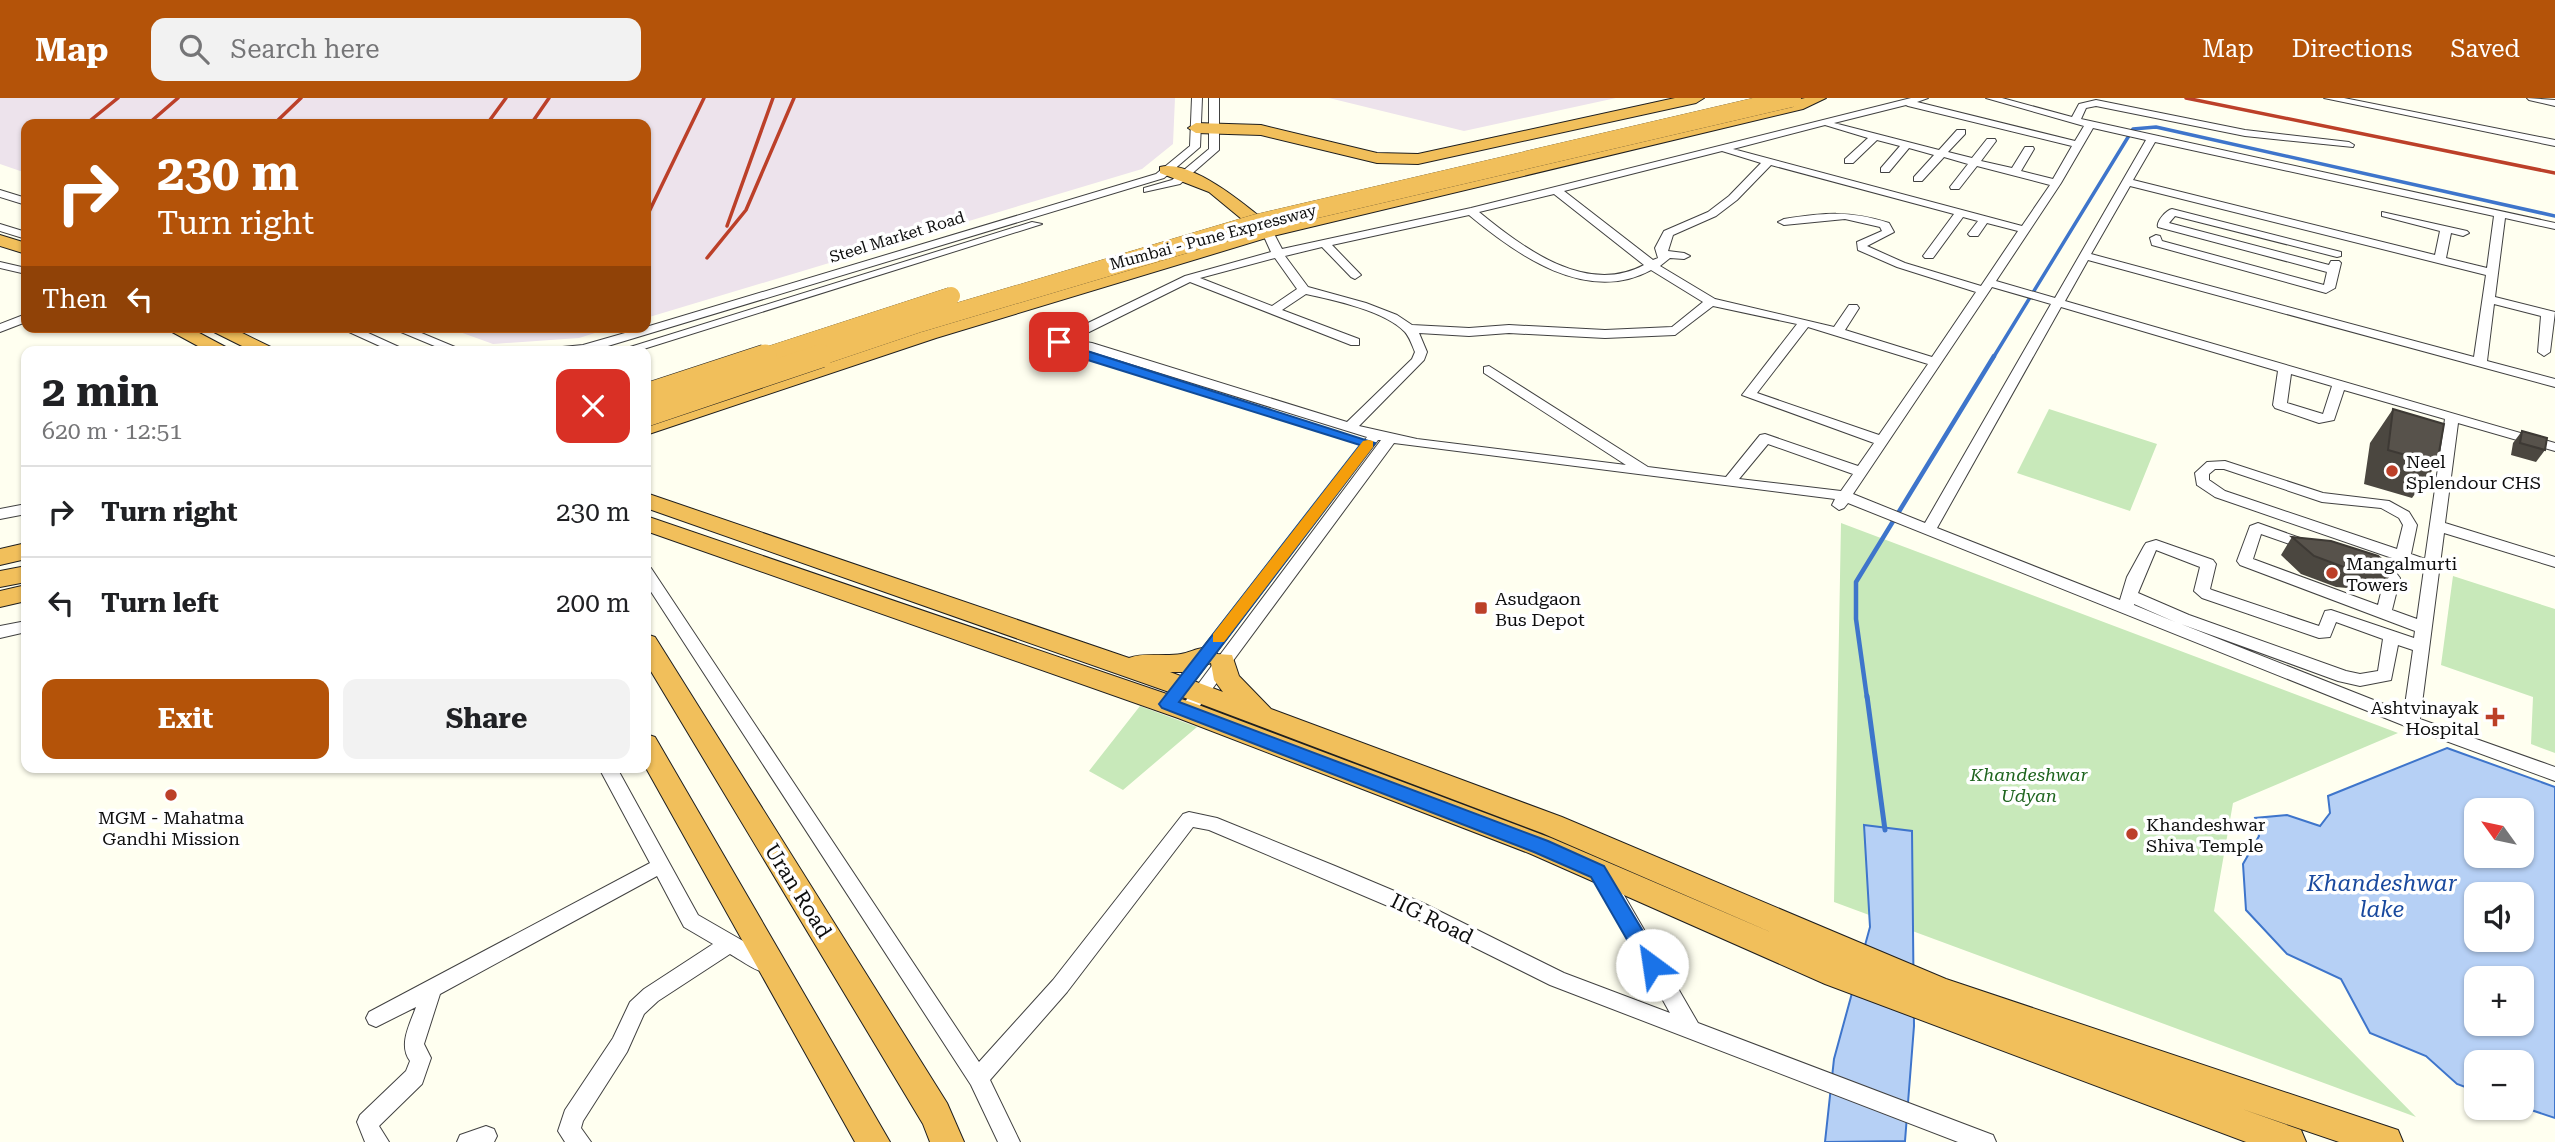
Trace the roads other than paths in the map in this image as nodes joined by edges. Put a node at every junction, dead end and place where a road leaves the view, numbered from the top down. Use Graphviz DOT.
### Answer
graph roads {
  1 [pos="1197,98"];
  2 [pos="1214,98"];
  3 [pos="1696,98"];
  4 [pos="1733,98"];
  5 [pos="1792,98"];
  6 [pos="1818,98"];
  7 [pos="1923,98"];
  8 [pos="1991,98"];
  9 [pos="2329,98"];
  10 [pos="2348,98"];
  11 [pos="2532,98"];
  12 [pos="2553,100"];
  13 [pos="1907,102"];
  14 [pos="2027,107"];
  15 [pos="2075,121"];
  16 [pos="1828,124"];
  17 [pos="2090,124"];
  18 [pos="1215,127"];
  19 [pos="1196,128"];
  20 [pos="2012,128"];
  21 [pos="1961,132"];
  22 [pos="1875,137"];
  23 [pos="2555,137"];
  24 [pos="2152,138"];
  25 [pos="1991,141"];
  26 [pos="2555,143"];
  27 [pos="1907,145"];
  28 [pos="2079,145"];
  29 [pos="2349,145"];
  30 [pos="1724,149"];
  31 [pos="2029,149"];
  32 [pos="1940,155"];
  33 [pos="1849,161"];
  34 [pos="1769,162"];
  35 [pos="1973,163"];
  36 [pos="1166,170"];
  37 [pos="1885,170"];
  38 [pos="2014,173"];
  39 [pos="1184,175"];
  40 [pos="1918,178"];
  41 [pos="2129,181"];
  42 [pos="0,182"];
  43 [pos="2056,183"];
  44 [pos="1955,187"];
  45 [pos="21,189"];
  46 [pos="1556,190"];
  47 [pos="0,193"];
  48 [pos="21,200"];
  49 [pos="1471,211"];
  50 [pos="1961,212"];
  51 [pos="2386,214"];
  52 [pos="2500,214"];
  53 [pos="2258,215"];
  54 [pos="2401,218"];
  55 [pos="1985,219"];
  56 [pos="1784,222"];
  57 [pos="2555,226"];
  58 [pos="0,227"];
  59 [pos="2025,229"];
  60 [pos="2446,229"];
  61 [pos="1268,232"];
  62 [pos="2251,233"];
  63 [pos="2463,233"];
  64 [pos="21,234"];
  65 [pos="1974,234"];
  66 [pos="2156,238"];
  67 [pos="0,240"];
  68 [pos="1325,244"];
  69 [pos="21,247"];
  70 [pos="2245,248"];
  71 [pos="2394,249"];
  72 [pos="0,254"];
  73 [pos="1278,254"];
  74 [pos="1664,254"];
  75 [pos="1684,256"];
  76 [pos="1929,256"];
  77 [pos="2086,256"];
  78 [pos="2440,260"];
  79 [pos="21,261"];
  80 [pos="0,265"];
  81 [pos="1654,266"];
  82 [pos="21,270"];
  83 [pos="2333,270"];
  84 [pos="2492,273"];
  85 [pos="1355,275"];
  86 [pos="1189,278"];
  87 [pos="2232,280"];
  88 [pos="1985,286"];
  89 [pos="1304,290"];
  90 [pos="2488,299"];
  91 [pos="1711,302"];
  92 [pos="2059,304"];
  93 [pos="1853,308"];
  94 [pos="1275,309"];
  95 [pos="2551,315"];
  96 [pos="21,320"];
  97 [pos="1805,322"];
  98 [pos="0,328"];
  99 [pos="651,329"];
  100 [pos="1410,330"];
  101 [pos="1838,331"];
  102 [pos="185,333"];
  103 [pos="227,333"];
  104 [pos="358,333"];
  105 [pos="411,333"];
  106 [pos="637,333"];
  107 [pos="1059,342"];
  108 [pos="1355,342"];
  109 [pos="212,346"];
  110 [pos="257,346"];
  111 [pos="390,346"];
  112 [pos="445,346"];
  113 [pos="594,346"];
  114 [pos="640,346"];
  115 [pos="2544,352"];
  116 [pos="1935,362"];
  117 [pos="2480,362"];
  118 [pos="2285,369"];
  119 [pos="1489,370"];
  120 [pos="2555,383"];
  121 [pos="2339,385"];
  122 [pos="651,394"];
  123 [pos="1749,395"];
  124 [pos="1739,408"];
  125 [pos="651,413"];
  126 [pos="2452,418"];
  127 [pos="651,427"];
  128 [pos="1350,427"];
  129 [pos="1379,441"];
  130 [pos="1882,441"];
  131 [pos="2555,447"];
  132 [pos="1646,471"];
  133 [pos="1860,472"];
  134 [pos="1730,481"];
  135 [pos="1667,484"];
  136 [pos="2326,498"];
  137 [pos="651,502"];
  138 [pos="1852,503"];
  139 [pos="21,510"];
  140 [pos="0,514"];
  141 [pos="651,525"];
  142 [pos="2438,526"];
  143 [pos="2318,528"];
  144 [pos="1928,530"];
  145 [pos="21,535"];
  146 [pos="0,539"];
  147 [pos="2322,551"];
  148 [pos="21,552"];
  149 [pos="2403,556"];
  150 [pos="0,557"];
  151 [pos="2555,562"];
  152 [pos="2360,564"];
  153 [pos="2432,566"];
  154 [pos="21,575"];
  155 [pos="0,579"];
  156 [pos="651,580"];
  157 [pos="21,594"];
  158 [pos="0,599"];
  159 [pos="2127,602"];
  160 [pos="2384,613"];
  161 [pos="21,628"];
  162 [pos="2424,628"];
  163 [pos="0,632"];
  164 [pos="2392,636"];
  165 [pos="2421,647"];
  166 [pos="651,651"];
  167 [pos="1214,658"];
  168 [pos="1113,662"];
  169 [pos="1183,698"];
  170 [pos="1272,720"];
  171 [pos="2411,722"];
  172 [pos="651,753"];
  173 [pos="611,773"];
  174 [pos="2555,774"];
  175 [pos="1603,860"];
  176 [pos="660,866"];
  177 [pos="729,944"];
  178 [pos="775,970"];
  179 [pos="432,988"];
  180 [pos="1937,1000"];
  181 [pos="376,1018"];
  182 [pos="1691,1030"];
  183 [pos="978,1078"];
  184 [pos="378,1142"];
  185 [pos="580,1142"];
  186 [pos="873,1142"];
  187 [pos="947,1142"];
  188 [pos="1009,1142"];
  189 [pos="1985,1142"];
  190 [pos="2289,1142"];
  191 [pos="2386,1142"];
  1 -- 19 [label="street, Steel Market Road"];
  2 -- 18 [label="street, Steel Market Road"];
  3 -- 18 [label="highway"];
  4 -- 122 [label="highway, Mumbai - Pune Expressway, bridge"];
  5 -- 125 [label="highway, Mumbai - Pune Expressway, bridge"];
  6 -- 61 [label="highway"];
  7 -- 13 [label="street"];
  8 -- 14 [label="street"];
  9 -- 26 [label="street"];
  10 -- 23 [label="street"];
  11 -- 12 [label="street"];
  13 -- 16 [label="street"];
  13 -- 20 [label="street"];
  14 -- 15 [label="street"];
  14 -- 20 [label="street"];
  15 -- 17 [label="street"];
  15 -- 29 [label="street"];
  16 -- 22 [label="street"];
  16 -- 30 [label="street"];
  17 -- 24 [label="street"];
  17 -- 28 [label="street"];
  18 -- 19 [label="highway"];
  18 -- 39 [label="street, Steel Market Road"];
  19 -- 36 [label="street, Steel Market Road"];
  20 -- 28 [label="street"];
  21 -- 32 [label="street"];
  22 -- 27 [label="street"];
  22 -- 33 [label="street"];
  24 -- 41 [label="street"];
  24 -- 52 [label="street"];
  25 -- 35 [label="street"];
  27 -- 32 [label="street"];
  27 -- 37 [label="street"];
  28 -- 43 [label="street"];
  30 -- 34 [label="street"];
  30 -- 46 [label="street"];
  31 -- 38 [label="street"];
  32 -- 35 [label="street"];
  32 -- 40 [label="street"];
  34 -- 50 [label="street"];
  34 -- 74 [label="street"];
  35 -- 38 [label="street"];
  35 -- 44 [label="street"];
  36 -- 39 [label="highway"];
  36 -- 99 [label="street, Steel Market Road"];
  38 -- 43 [label="street"];
  39 -- 61 [label="highway"];
  39 -- 114 [label="street, Steel Market Road"];
  41 -- 53 [label="street"];
  41 -- 77 [label="street"];
  42 -- 45 [label="street"];
  43 -- 59 [label="street"];
  46 -- 49 [label="street"];
  46 -- 81 [label="street"];
  47 -- 48 [label="street"];
  49 -- 68 [label="street"];
  49 -- 81 [label="street"];
  50 -- 55 [label="street"];
  50 -- 76 [label="street"];
  51 -- 54 [label="street"];
  52 -- 57 [label="street"];
  52 -- 84 [label="street"];
  53 -- 62 [label="street"];
  53 -- 71 [label="street"];
  54 -- 60 [label="street"];
  54 -- 71 [label="street"];
  55 -- 59 [label="street"];
  55 -- 65 [label="street"];
  56 -- 88 [label="street"];
  58 -- 64 [label="street"];
  59 -- 88 [label="street"];
  60 -- 63 [label="street"];
  60 -- 78 [label="street"];
  61 -- 73 [label="street"];
  61 -- 127 [label="highway"];
  62 -- 70 [label="street"];
  62 -- 70 [label="street"];
  62 -- 83 [label="street"];
  66 -- 87 [label="street"];
  67 -- 69 [label="highway"];
  68 -- 73 [label="street"];
  68 -- 85 [label="street"];
  70 -- 83 [label="street"];
  70 -- 87 [label="street"];
  71 -- 78 [label="street"];
  72 -- 79 [label="highway"];
  73 -- 86 [label="street"];
  73 -- 89 [label="street"];
  74 -- 75 [label="street"];
  74 -- 81 [label="street"];
  77 -- 87 [label="street"];
  77 -- 92 [label="street"];
  78 -- 84 [label="street"];
  80 -- 82 [label="street"];
  81 -- 91 [label="street"];
  83 -- 87 [label="street"];
  84 -- 90 [label="street"];
  86 -- 94 [label="street"];
  86 -- 107 [label="street"];
  87 -- 117 [label="street"];
  88 -- 92 [label="street"];
  88 -- 116 [label="street"];
  89 -- 94 [label="street"];
  89 -- 100 [label="street"];
  90 -- 95 [label="street"];
  90 -- 117 [label="street"];
  91 -- 97 [label="street"];
  91 -- 100 [label="street"];
  92 -- 118 [label="street"];
  92 -- 144 [label="street"];
  93 -- 101 [label="street"];
  94 -- 108 [label="street"];
  95 -- 115 [label="street"];
  96 -- 98 [label="street"];
  97 -- 101 [label="street"];
  97 -- 123 [label="street"];
  100 -- 128 [label="street"];
  101 -- 116 [label="street"];
  102 -- 109 [label="highway"];
  103 -- 110 [label="highway"];
  104 -- 111 [label="street"];
  105 -- 112 [label="street"];
  106 -- 113 [label="street, Steel Market Road"];
  107 -- 128 [label="street"];
  107 -- 129 [label="street"];
  116 -- 130 [label="street"];
  117 -- 120 [label="street"];
  118 -- 121 [label="street"];
  118 -- 121 [label="street"];
  119 -- 132 [label="street"];
  121 -- 126 [label="street"];
  123 -- 124 [label="street"];
  123 -- 130 [label="street"];
  126 -- 131 [label="street"];
  126 -- 142 [label="street"];
  128 -- 129 [label="street"];
  129 -- 132 [label="street"];
  129 -- 135 [label="street"];
  129 -- 167 [label="street"];
  130 -- 133 [label="street"];
  132 -- 134 [label="street"];
  132 -- 135 [label="street"];
  133 -- 134 [label="street"];
  133 -- 138 [label="street"];
  134 -- 138 [label="street"];
  135 -- 138 [label="street"];
  136 -- 143 [label="street"];
  136 -- 143 [label="street"];
  136 -- 149 [label="street"];
  137 -- 168 [label="highway"];
  138 -- 144 [label="street"];
  139 -- 140 [label="street"];
  141 -- 169 [label="highway"];
  142 -- 151 [label="street"];
  142 -- 153 [label="street"];
  143 -- 149 [label="street"];
  144 -- 159 [label="street"];
  145 -- 146 [label="highway"];
  147 -- 160 [label="street"];
  148 -- 150 [label="highway"];
  149 -- 153 [label="street"];
  152 -- 160 [label="street"];
  153 -- 162 [label="street"];
  154 -- 155 [label="highway"];
  156 -- 183 [label="street"];
  157 -- 158 [label="highway"];
  159 -- 164 [label="street"];
  159 -- 164 [label="street"];
  159 -- 171 [label="street"];
  160 -- 162 [label="street"];
  161 -- 163 [label="street"];
  162 -- 165 [label="street"];
  164 -- 165 [label="street"];
  165 -- 171 [label="street"];
  166 -- 187 [label="highway, Uran Road"];
  167 -- 168 [label="highway"];
  167 -- 169 [label="street"];
  167 -- 170 [label="highway"];
  168 -- 169 [label="highway"];
  169 -- 170 [label="highway"];
  169 -- 175 [label="highway"];
  170 -- 175 [label="highway"];
  171 -- 174 [label="street"];
  172 -- 178 [label="highway"];
  173 -- 176 [label="street"];
  175 -- 180 [label="highway"];
  175 -- 182 [label="street"];
  176 -- 177 [label="street"];
  176 -- 179 [label="street"];
  177 -- 178 [label="street"];
  177 -- 185 [label="street"];
  178 -- 186 [label="highway"];
  179 -- 181 [label="street"];
  179 -- 184 [label="street"];
  180 -- 190 [label="highway"];
  180 -- 191 [label="highway"];
  182 -- 183 [label="street, IIG Road"];
  182 -- 189 [label="street, IIG Road"];
  183 -- 188 [label="street"];
}
